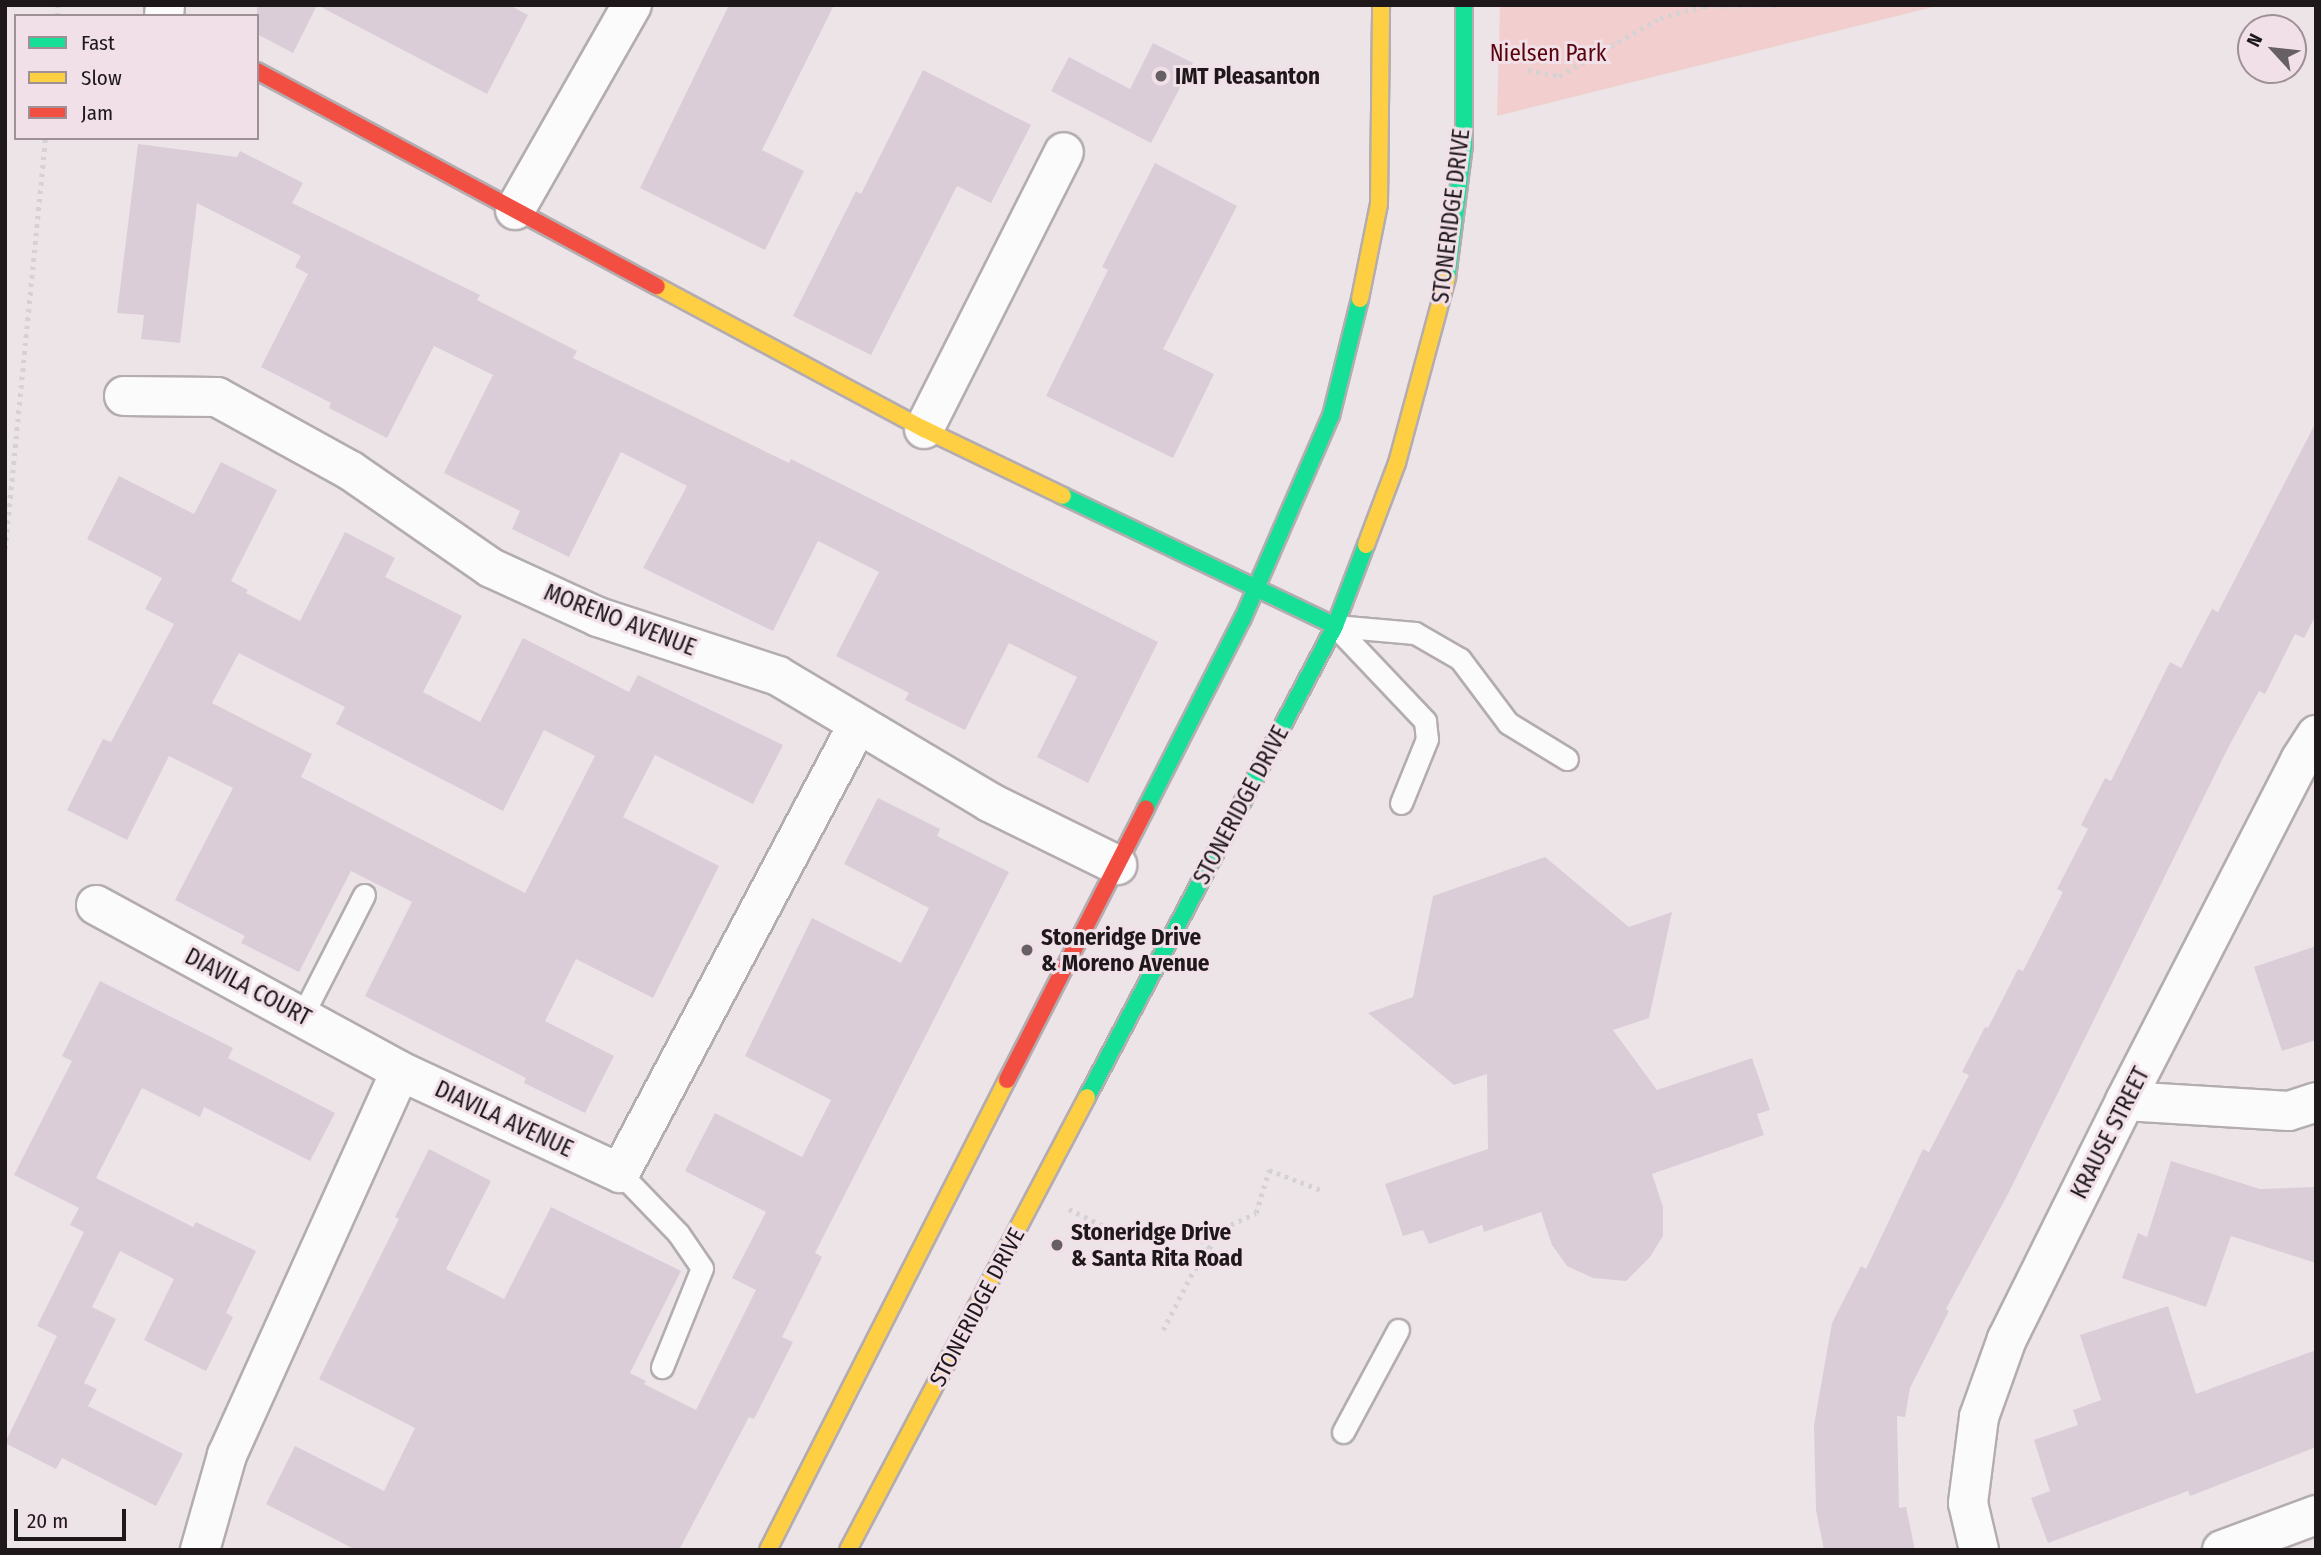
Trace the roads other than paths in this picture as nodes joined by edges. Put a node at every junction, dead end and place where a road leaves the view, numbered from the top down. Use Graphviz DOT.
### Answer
graph roads {
  1 [pos="632,5"];
  2 [pos="1381,5"];
  3 [pos="1464,5"];
  4 [pos="259,72"];
  5 [pos="1064,152"];
  6 [pos="515,211"];
  7 [pos="124,396"];
  8 [pos="924,429"];
  9 [pos="1256,589"];
  10 [pos="1335,626"];
  11 [pos="857,726"];
  12 [pos="2316,735"];
  13 [pos="1567,759"];
  14 [pos="1401,803"];
  15 [pos="1117,865"];
  16 [pos="364,895"];
  17 [pos="96,905"];
  18 [pos="302,1016"];
  19 [pos="401,1071"];
  20 [pos="2125,1101"];
  21 [pos="2316,1101"];
  22 [pos="620,1173"];
  23 [pos="1398,1330"];
  24 [pos="662,1367"];
  25 [pos="1343,1432"];
  26 [pos="2316,1515"];
  27 [pos="208,1546"];
  28 [pos="768,1550"];
  29 [pos="848,1550"];
  30 [pos="1979,1550"];
  31 [pos="2222,1550"];
  1 -- 6 [label="street"];
  2 -- 9 [label="main road"];
  3 -- 10 [label="main road, STONERIDGE DRIVE"];
  4 -- 6 [label="main road"];
  5 -- 8 [label="street"];
  6 -- 8 [label="main road"];
  7 -- 11 [label="street, MORENO AVENUE"];
  8 -- 9 [label="main road"];
  9 -- 10 [label="main road"];
  9 -- 15 [label="main road"];
  10 -- 13 [label="lane"];
  10 -- 14 [label="lane"];
  10 -- 29 [label="main road, STONERIDGE DRIVE"];
  11 -- 15 [label="street, MORENO AVENUE"];
  11 -- 22 [label="street"];
  12 -- 20 [label="street, KRAUSE STREET"];
  15 -- 28 [label="main road"];
  16 -- 18 [label="lane"];
  17 -- 18 [label="street, DIAVILA COURT"];
  18 -- 19 [label="street, DIAVILA COURT"];
  19 -- 22 [label="street, DIAVILA AVENUE"];
  19 -- 27 [label="street"];
  20 -- 21 [label="street"];
  20 -- 30 [label="street, KRAUSE STREET"];
  22 -- 24 [label="lane"];
  23 -- 25 [label="lane"];
  26 -- 31 [label="street"];
}
